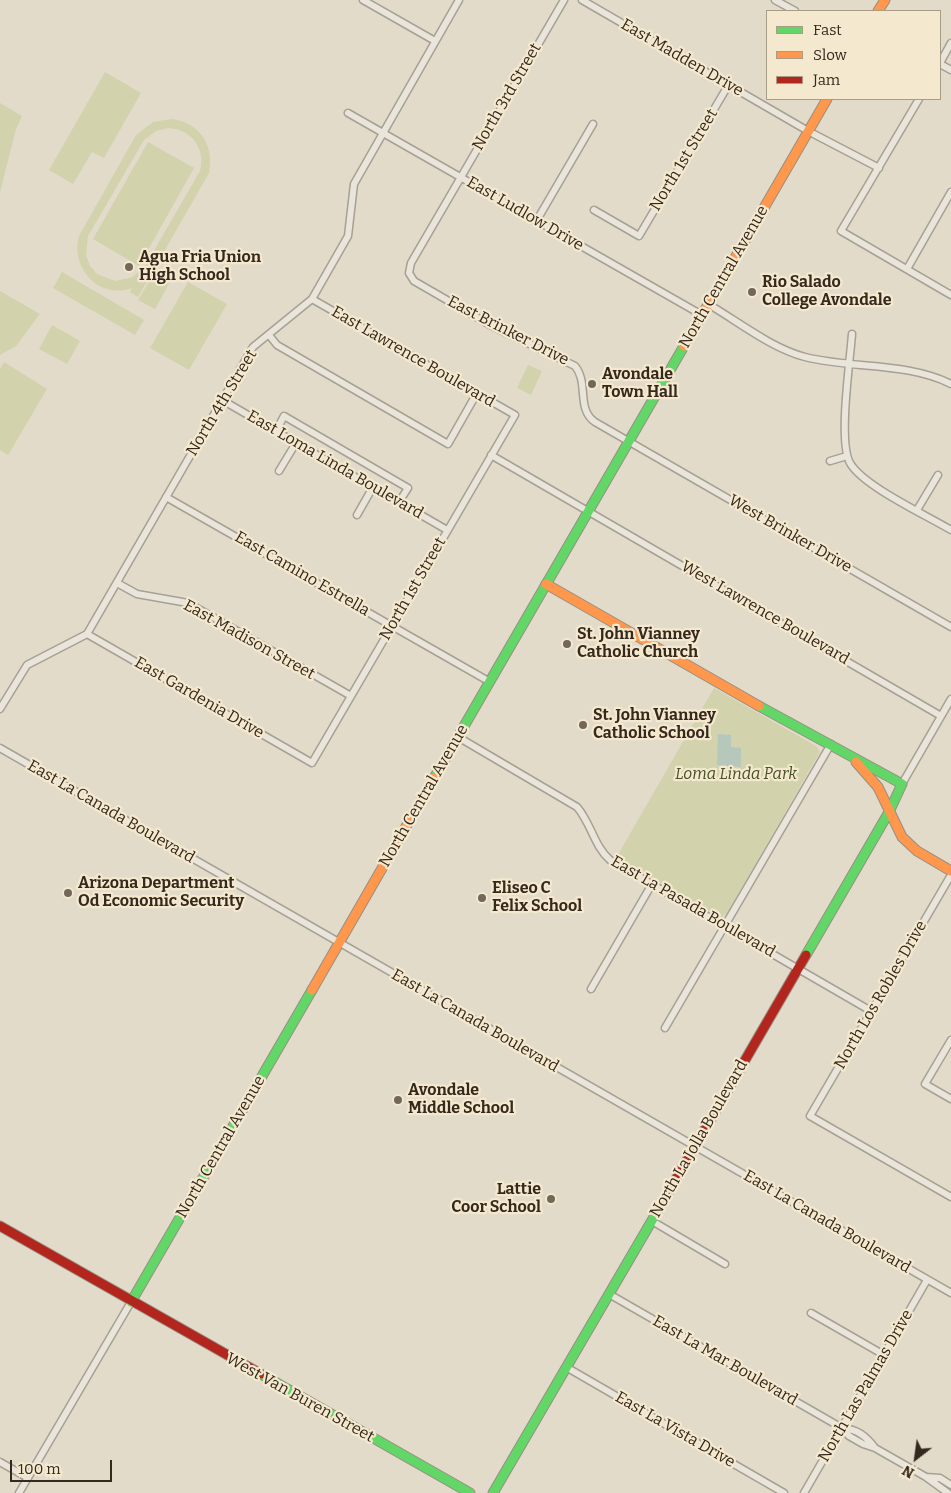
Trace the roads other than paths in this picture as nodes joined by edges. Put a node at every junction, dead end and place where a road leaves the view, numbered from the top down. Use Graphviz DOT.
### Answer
graph roads {
  1 [pos="363,0"];
  2 [pos="459,0"];
  3 [pos="564,0"];
  4 [pos="582,0"];
  5 [pos="775,0"];
  6 [pos="793,10"];
  7 [pos="435,41"];
  8 [pos="951,43"];
  9 [pos="941,61"];
  10 [pos="729,84"];
  11 [pos="826,100"];
  12 [pos="918,100"];
  13 [pos="348,113"];
  14 [pos="593,124"];
  15 [pos="808,131"];
  16 [pos="382,133"];
  17 [pos="878,168"];
  18 [pos="460,177"];
  19 [pos="951,192"];
  20 [pos="594,210"];
  21 [pos="537,220"];
  22 [pos="907,269"];
  23 [pos="408,273"];
  24 [pos="951,295"];
  25 [pos="312,299"];
  26 [pos="708,304"];
  27 [pos="702,315"];
  28 [pos="852,334"];
  29 [pos="269,335"];
  30 [pos="850,363"];
  31 [pos="951,384"];
  32 [pos="477,393"];
  33 [pos="222,400"];
  34 [pos="515,415"];
  35 [pos="276,431"];
  36 [pos="629,442"];
  37 [pos="296,443"];
  38 [pos="491,455"];
  39 [pos="847,456"];
  40 [pos="830,461"];
  41 [pos="279,470"];
  42 [pos="938,475"];
  43 [pos="373,487"];
  44 [pos="166,497"];
  45 [pos="400,502"];
  46 [pos="589,510"];
  47 [pos="917,510"];
  48 [pos="356,515"];
  49 [pos="448,530"];
  50 [pos="951,530"];
  51 [pos="117,583"];
  52 [pos="546,584"];
  53 [pos="392,626"];
  54 [pos="951,627"];
  55 [pos="87,634"];
  56 [pos="490,682"];
  57 [pos="351,696"];
  58 [pos="951,699"];
  59 [pos="0,709"];
  60 [pos="941,716"];
  61 [pos="458,737"];
  62 [pos="831,744"];
  63 [pos="0,748"];
  64 [pos="847,753"];
  65 [pos="312,763"];
  66 [pos="902,784"];
  67 [pos="889,812"];
  68 [pos="951,870"];
  69 [pos="951,875"];
  70 [pos="652,884"];
  71 [pos="724,926"];
  72 [pos="338,943"];
  73 [pos="798,969"];
  74 [pos="591,989"];
  75 [pos="871,1012"];
  76 [pos="665,1028"];
  77 [pos="951,1040"];
  78 [pos="951,1099"];
  79 [pos="695,1147"];
  80 [pos="951,1197"];
  81 [pos="652,1221"];
  82 [pos="0,1226"];
  83 [pos="725,1264"];
  84 [pos="927,1280"];
  85 [pos="609,1294"];
  86 [pos="951,1294"];
  87 [pos="131,1302"];
  88 [pos="811,1313"];
  89 [pos="884,1355"];
  90 [pos="566,1367"];
  91 [pos="842,1428"];
  92 [pos="0,1462"];
  93 [pos="926,1477"];
  94 [pos="28,1478"];
  95 [pos="951,1485"];
  96 [pos="19,1493"];
  97 [pos="470,1493"];
  98 [pos="494,1493"];
  99 [pos="784,1493"];
  100 [pos="804,1493"];
  101 [pos="948,1493"];
  1 -- 7 [label="street"];
  2 -- 7 [label="street, North 4th Street"];
  3 -- 18 [label="street, North 3rd Street"];
  4 -- 10 [label="street, East Madden Drive"];
  5 -- 6 [label="street"];
  7 -- 16 [label="street, North 4th Street"];
  8 -- 9 [label="street"];
  10 -- 15 [label="street, East Madden Drive"];
  10 -- 20 [label="street, North 1st Street"];
  11 -- 15 [label="street, North Central Avenue"];
  12 -- 17 [label="street"];
  13 -- 16 [label="street, East Ludlow Drive"];
  14 -- 21 [label="street"];
  15 -- 17 [label="street, East Madden Drive"];
  15 -- 26 [label="street, North Central Avenue"];
  16 -- 18 [label="street, East Ludlow Drive"];
  16 -- 25 [label="street, North 4th Street"];
  17 -- 22 [label="street"];
  18 -- 21 [label="street, East Ludlow Drive"];
  18 -- 23 [label="street, North 3rd Street"];
  19 -- 22 [label="street"];
  21 -- 27 [label="street, East Ludlow Drive"];
  22 -- 24 [label="street"];
  23 -- 36 [label="street, East Brinker Drive"];
  25 -- 29 [label="street, North 4th Street"];
  25 -- 32 [label="street, East Lawrence Boulevard"];
  26 -- 27 [label="street, North Central Avenue"];
  26 -- 30 [label="street"];
  27 -- 36 [label="street, North Central Avenue"];
  28 -- 30 [label="street"];
  29 -- 32 [label="street"];
  29 -- 33 [label="street, North 4th Street"];
  30 -- 31 [label="street"];
  30 -- 39 [label="street"];
  32 -- 34 [label="street, East Lawrence Boulevard"];
  33 -- 35 [label="street, East Loma Linda Boulevard"];
  33 -- 44 [label="street, North 4th Street"];
  34 -- 38 [label="street, North 1st Street"];
  35 -- 37 [label="street, East Loma Linda Boulevard"];
  35 -- 45 [label="street"];
  36 -- 46 [label="street, North Central Avenue"];
  36 -- 54 [label="street, West Brinker Drive"];
  37 -- 41 [label="street"];
  37 -- 43 [label="street, East Loma Linda Boulevard"];
  38 -- 46 [label="street"];
  38 -- 49 [label="street, North 1st Street"];
  39 -- 40 [label="street"];
  39 -- 47 [label="street"];
  42 -- 47 [label="street"];
  43 -- 45 [label="street, East Loma Linda Boulevard"];
  43 -- 48 [label="street"];
  44 -- 51 [label="street, North 4th Street"];
  44 -- 53 [label="street, East Camino Estrella"];
  45 -- 49 [label="street, East Loma Linda Boulevard"];
  46 -- 52 [label="street, North Central Avenue"];
  46 -- 60 [label="street, West Lawrence Boulevard"];
  47 -- 50 [label="street"];
  49 -- 53 [label="street, North 1st Street"];
  51 -- 55 [label="street, North 4th Street"];
  51 -- 57 [label="street, East Madison Street"];
  52 -- 56 [label="street, North Central Avenue"];
  52 -- 62 [label="street"];
  53 -- 56 [label="street, East Camino Estrella"];
  53 -- 57 [label="street, North 1st Street"];
  55 -- 59 [label="street"];
  55 -- 65 [label="street, East Gardenia Drive"];
  56 -- 61 [label="street, North Central Avenue"];
  57 -- 65 [label="street, North 1st Street"];
  58 -- 60 [label="street"];
  60 -- 66 [label="street"];
  61 -- 70 [label="street, East La Pasada Boulevard"];
  61 -- 72 [label="street, North Central Avenue"];
  62 -- 64 [label="street"];
  62 -- 71 [label="street"];
  63 -- 72 [label="street, East La Canada Boulevard"];
  64 -- 66 [label="street"];
  64 -- 67 [label="street"];
  66 -- 67 [label="street, North La Jolla Boulevard"];
  67 -- 68 [label="street"];
  67 -- 73 [label="street, North La Jolla Boulevard"];
  69 -- 75 [label="street, North Los Robles Drive"];
  70 -- 71 [label="street, East La Pasada Boulevard"];
  70 -- 74 [label="street"];
  71 -- 73 [label="street, East La Pasada Boulevard"];
  71 -- 76 [label="street"];
  72 -- 79 [label="street, East La Canada Boulevard"];
  72 -- 87 [label="street, North Central Avenue"];
  73 -- 75 [label="street, East La Pasada Boulevard"];
  73 -- 79 [label="street, North La Jolla Boulevard"];
  75 -- 80 [label="street, North Los Robles Drive"];
  77 -- 78 [label="street"];
  79 -- 81 [label="street, North La Jolla Boulevard"];
  79 -- 84 [label="street, East La Canada Boulevard"];
  81 -- 83 [label="street"];
  81 -- 85 [label="street, North La Jolla Boulevard"];
  82 -- 87 [label="street, West Van Buren Street"];
  84 -- 86 [label="street, East La Canada Boulevard"];
  84 -- 89 [label="street, North Las Palmas Drive"];
  85 -- 90 [label="street, North La Jolla Boulevard"];
  85 -- 91 [label="street, East La Mar Boulevard"];
  87 -- 94 [label="street, North Central Avenue"];
  87 -- 97 [label="street, West Van Buren Street"];
  88 -- 89 [label="street"];
  89 -- 91 [label="street, North Las Palmas Drive"];
  90 -- 98 [label="street, North La Jolla Boulevard"];
  90 -- 99 [label="street, East La Vista Drive"];
  91 -- 93 [label="street, East La Mar Boulevard"];
  91 -- 100 [label="street, North Las Palmas Drive"];
  92 -- 94 [label="street"];
  93 -- 95 [label="street, East La Mar Boulevard"];
  93 -- 101 [label="street, East La Mar Boulevard"];
  94 -- 96 [label="street, North Central Avenue"];
}
